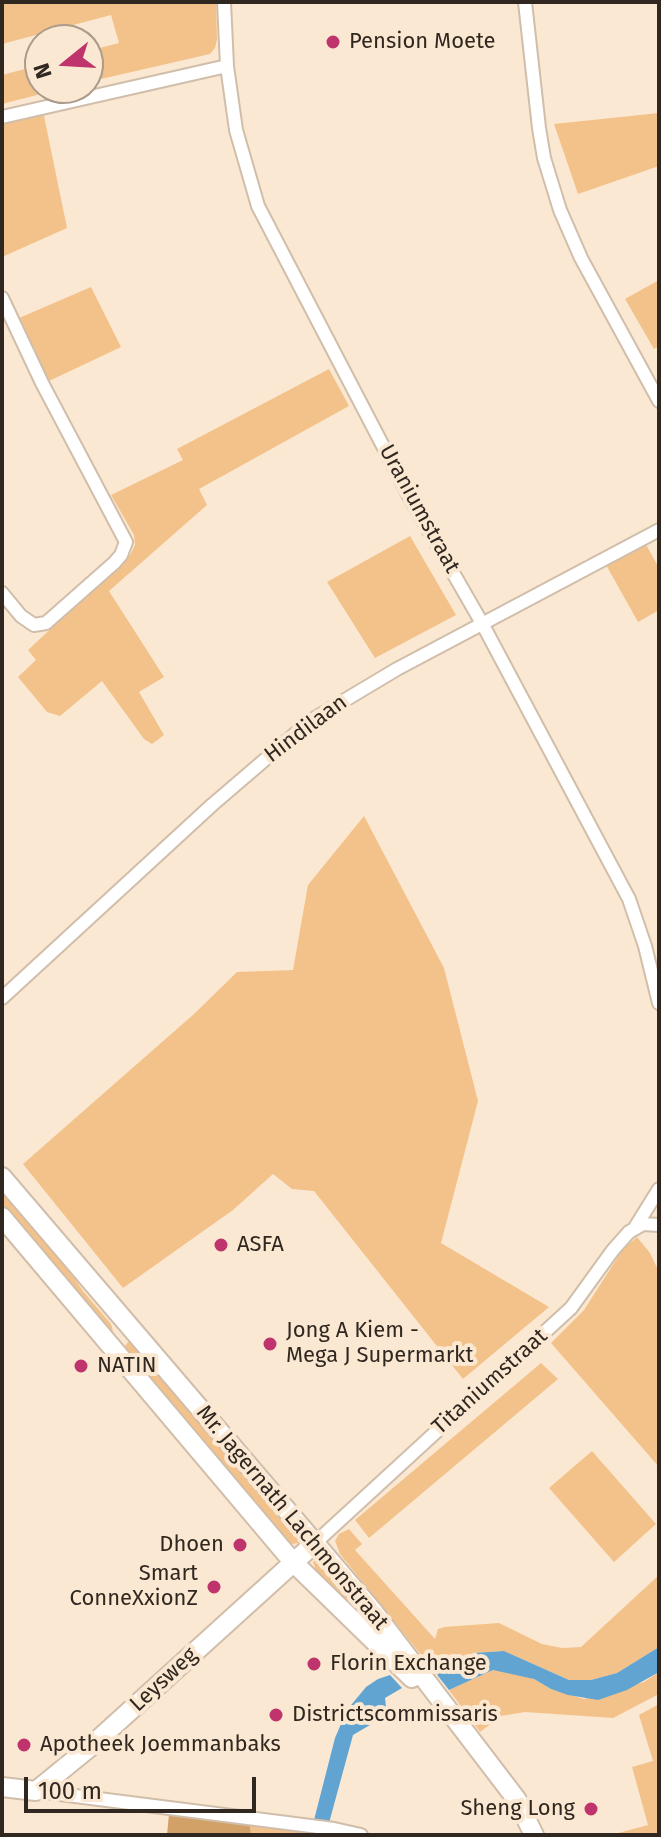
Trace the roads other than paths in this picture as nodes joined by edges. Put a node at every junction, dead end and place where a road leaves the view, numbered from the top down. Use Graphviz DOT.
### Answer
graph roads {
  1 [pos="224,2"];
  2 [pos="525,2"];
  3 [pos="227,66"];
  4 [pos="2,117"];
  5 [pos="2,298"];
  6 [pos="659,401"];
  7 [pos="659,530"];
  8 [pos="2,593"];
  9 [pos="483,625"];
  10 [pos="2,998"];
  11 [pos="659,1003"];
  12 [pos="2,1177"];
  13 [pos="659,1189"];
  14 [pos="2,1217"];
  15 [pos="659,1225"];
  16 [pos="636,1226"];
  17 [pos="315,1543"];
  18 [pos="293,1562"];
  19 [pos="468,1734"];
  20 [pos="2,1787"];
  21 [pos="36,1791"];
  22 [pos="361,1835"];
  23 [pos="534,1835"];
  1 -- 3 [label="street, Uraniumstraat"];
  2 -- 6 [label="street"];
  3 -- 4 [label="street"];
  3 -- 9 [label="street, Uraniumstraat"];
  5 -- 8 [label="street"];
  7 -- 9 [label="street, Hindilaan"];
  9 -- 10 [label="street, Hindilaan"];
  9 -- 11 [label="street, Uraniumstraat"];
  12 -- 17 [label="main road, Mr. Jagernath Lachmonstraat"];
  13 -- 16 [label="street"];
  14 -- 18 [label="main road, Mr. Jagernath Lachmonstraat"];
  15 -- 16 [label="street"];
  16 -- 17 [label="street, Titaniumstraat"];
  17 -- 18 [label="main road, Leysweg"];
  17 -- 19 [label="main road, Mr. Jagernath Lachmonstraat"];
  18 -- 19 [label="main road, Mr. Jagernath Lachmonstraat"];
  18 -- 21 [label="main road, Leysweg"];
  19 -- 23 [label="main road"];
  20 -- 21 [label="main road"];
  21 -- 22 [label="street"];
}
